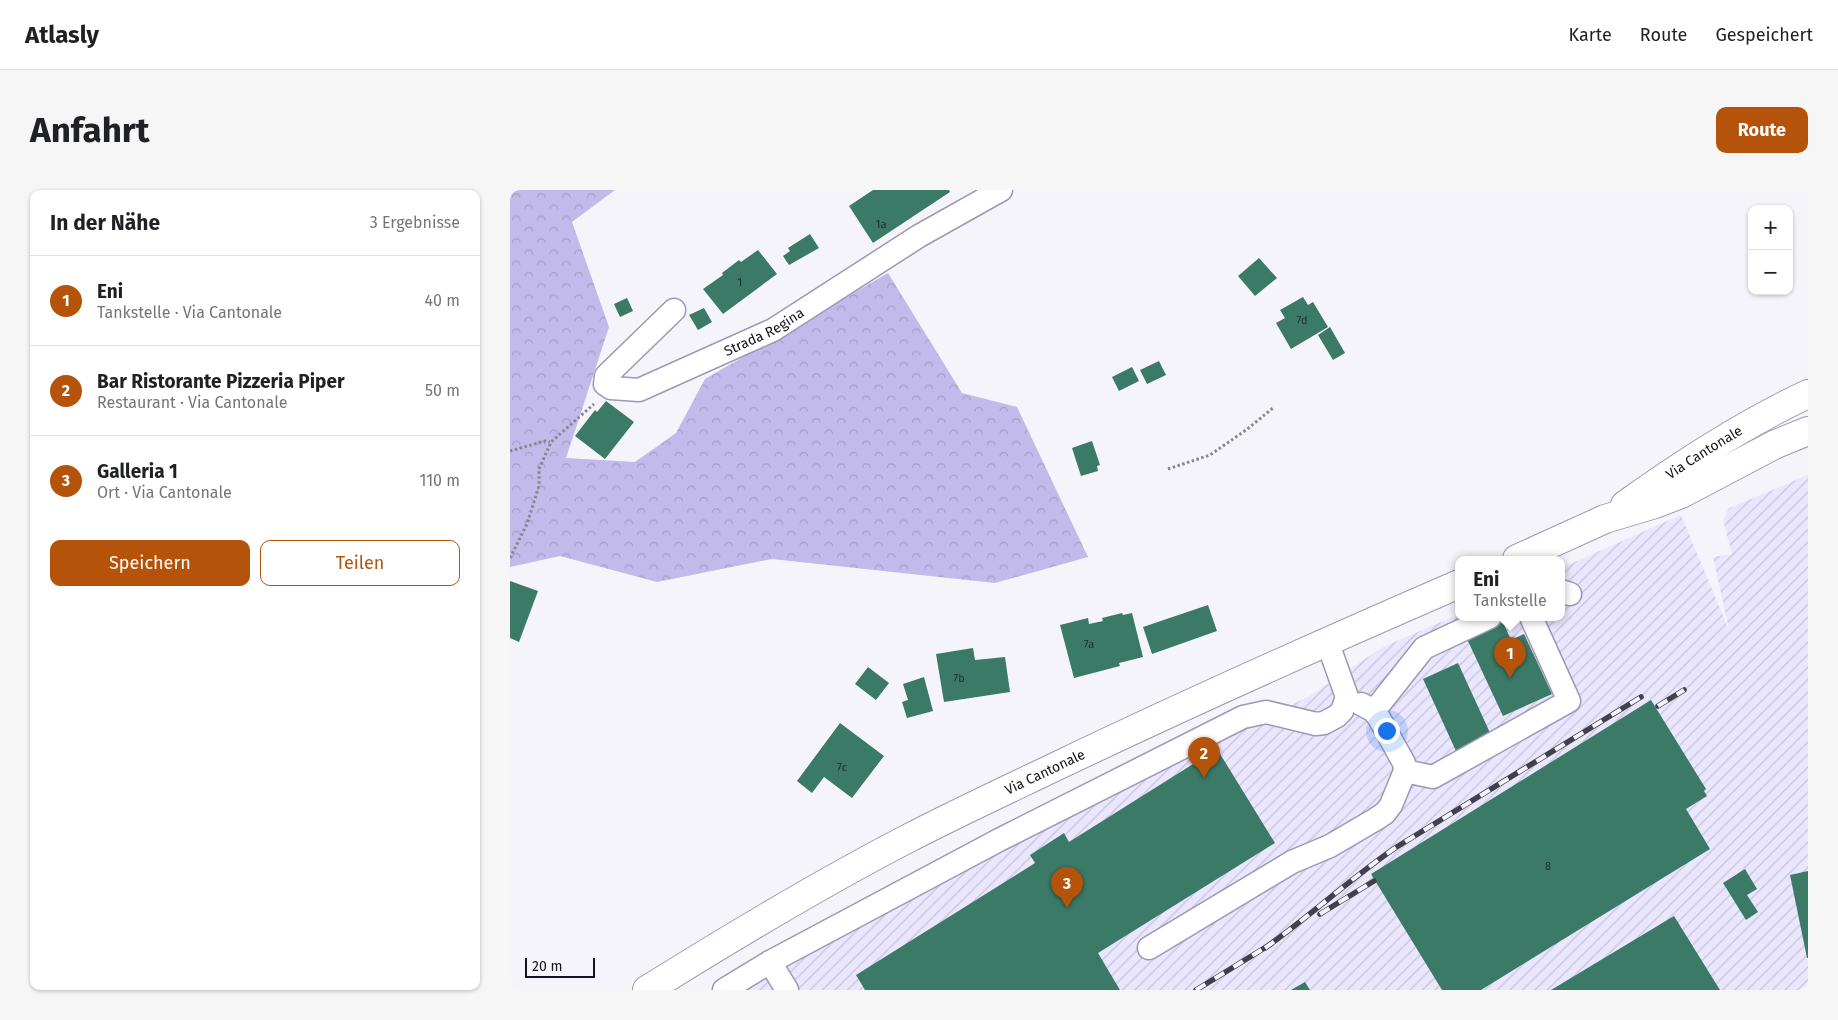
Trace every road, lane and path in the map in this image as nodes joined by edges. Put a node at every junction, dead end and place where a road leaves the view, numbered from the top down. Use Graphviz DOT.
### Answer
graph roads {
  1 [pos="1001,190"];
  2 [pos="674,310"];
  3 [pos="611,388"];
  4 [pos="1808,394"];
  5 [pos="1273,408"];
  6 [pos="1808,431"];
  7 [pos="551,442"];
  8 [pos="510,451"];
  9 [pos="1168,469"];
  10 [pos="1605,519"];
  11 [pos="1524,556"];
  12 [pos="510,558"];
  13 [pos="1455,586"];
  14 [pos="1481,621"];
  15 [pos="1534,621"];
  16 [pos="1326,642"];
  17 [pos="1346,697"];
  18 [pos="1374,711"];
  19 [pos="1405,771"];
  20 [pos="1149,948"];
  21 [pos="770,962"];
  22 [pos="646,990"];
  23 [pos="724,990"];
  24 [pos="787,990"];
  1 -- 3 [label="street, Strada Regina"];
  2 -- 3 [label="street"];
  3 -- 7 [label="path"];
  4 -- 10 [label="main road, Via Cantonale"];
  5 -- 9 [label="path"];
  6 -- 10 [label="main road, Via Cantonale"];
  7 -- 8 [label="path"];
  7 -- 12 [label="path"];
  10 -- 11 [label="main road, Via Cantonale"];
  13 -- 16 [label="main road, Via Cantonale"];
  14 -- 18 [label="street"];
  15 -- 19 [label="street"];
  16 -- 17 [label="street"];
  16 -- 22 [label="main road, Via Cantonale"];
  17 -- 18 [label="street"];
  17 -- 21 [label="street"];
  18 -- 19 [label="street"];
  19 -- 20 [label="street"];
  21 -- 23 [label="street"];
  21 -- 24 [label="street"];
}
